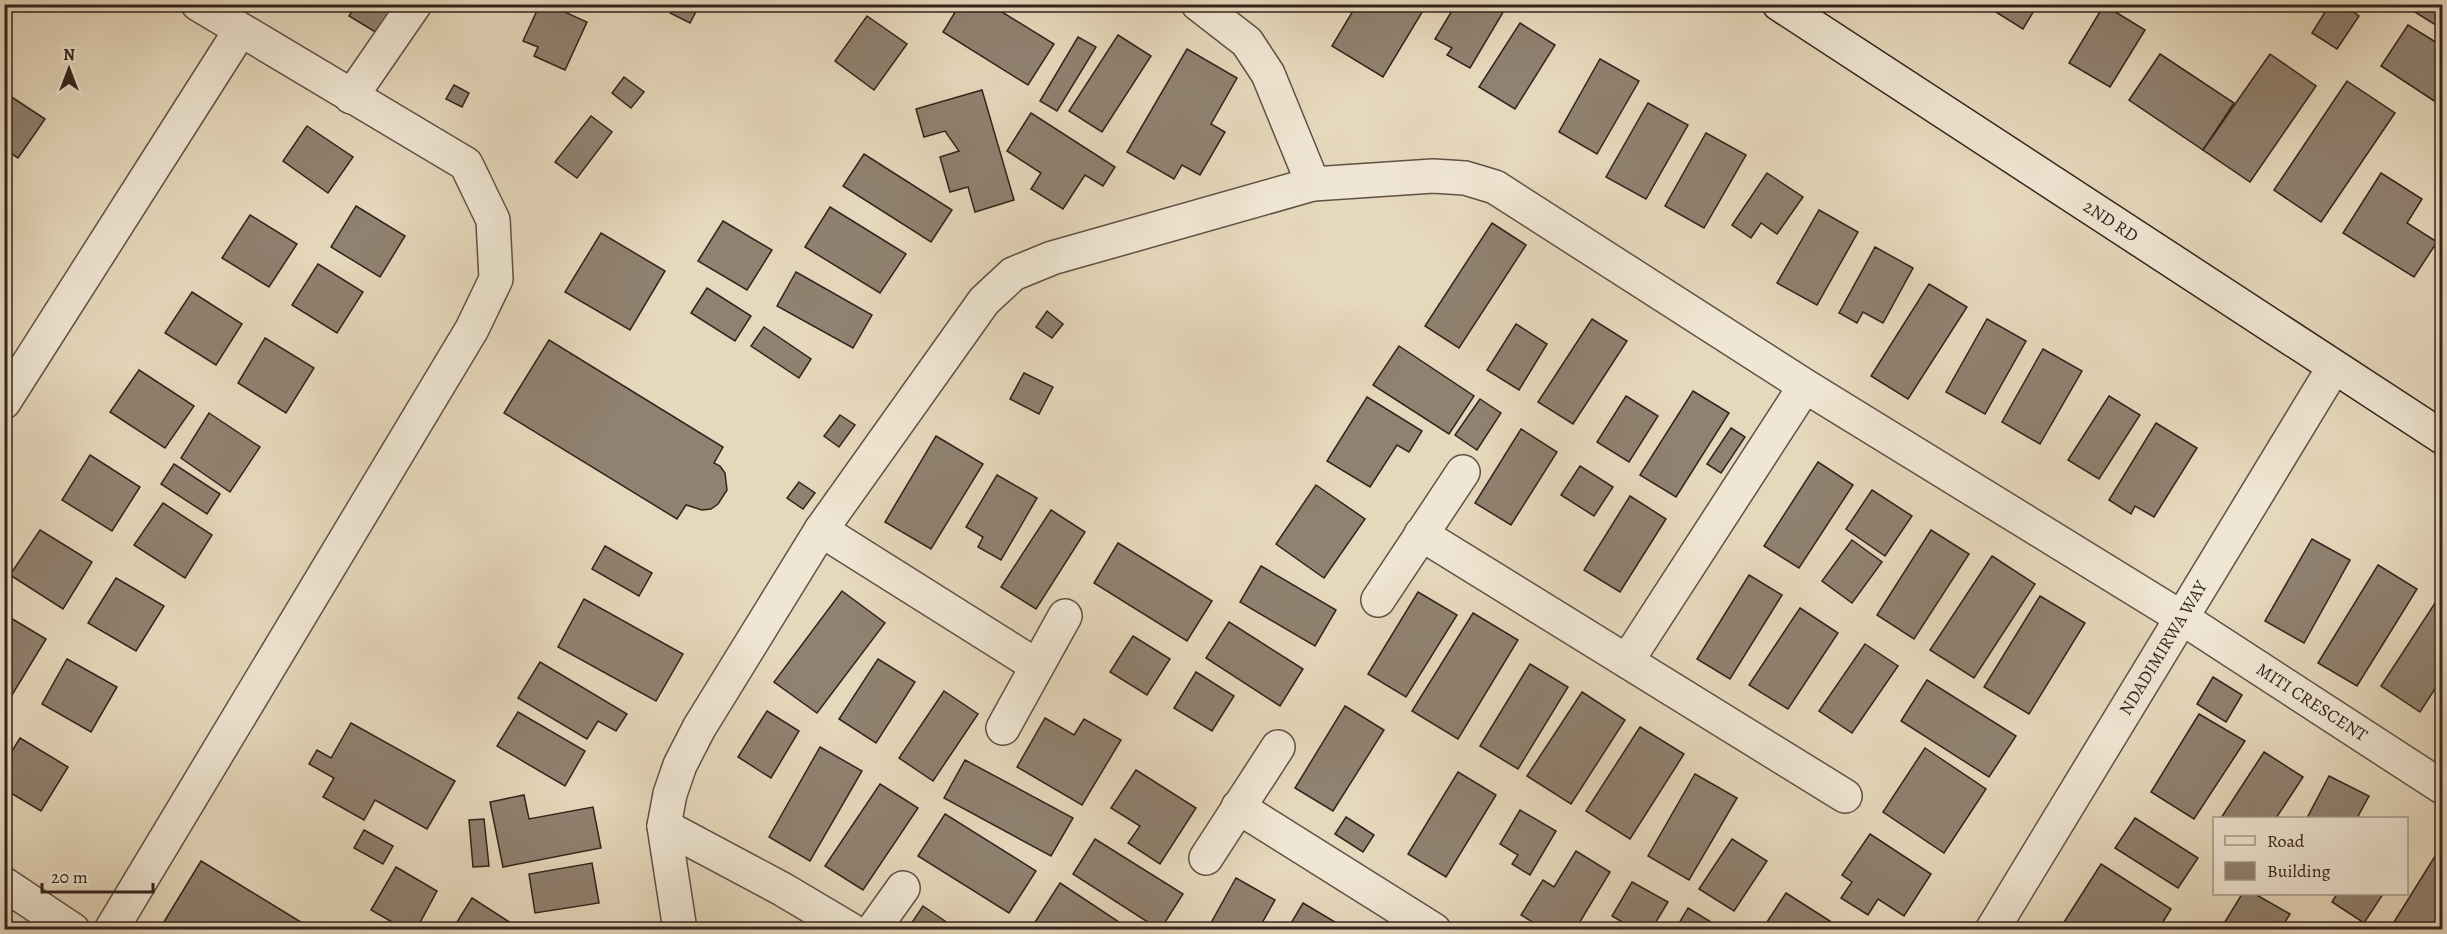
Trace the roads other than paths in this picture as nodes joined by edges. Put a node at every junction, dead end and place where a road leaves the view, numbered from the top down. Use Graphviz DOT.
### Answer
graph roads {
  1 [pos="198,4"];
  2 [pos="415,4"];
  3 [pos="1198,4"];
  4 [pos="1779,4"];
  5 [pos="240,31"];
  6 [pos="351,97"];
  7 [pos="1313,184"];
  8 [pos="2334,367"];
  9 [pos="1805,386"];
  10 [pos="4,402"];
  11 [pos="2442,437"];
  12 [pos="1463,472"];
  13 [pos="821,530"];
  14 [pos="1421,534"];
  15 [pos="1378,600"];
  16 [pos="1065,616"];
  17 [pos="2182,618"];
  18 [pos="1628,661"];
  19 [pos="1037,666"];
  20 [pos="1003,728"];
  21 [pos="1278,747"];
  22 [pos="2442,787"];
  23 [pos="1845,796"];
  24 [pos="1238,807"];
  25 [pos="664,826"];
  26 [pos="1206,858"];
  27 [pos="4,884"];
  28 [pos="903,888"];
  29 [pos="74,930"];
  30 [pos="111,930"];
  31 [pos="680,930"];
  32 [pos="850,930"];
  33 [pos="873,930"];
  34 [pos="1434,930"];
  35 [pos="1992,930"];
  1 -- 5 [label="street"];
  2 -- 6 [label="street"];
  3 -- 7 [label="street"];
  4 -- 8 [label="street, 2ND RD"];
  5 -- 6 [label="street"];
  5 -- 10 [label="street"];
  6 -- 30 [label="street"];
  7 -- 9 [label="street, MITI CRESCENT"];
  7 -- 13 [label="street, MITI CRESCENT"];
  8 -- 11 [label="street, 2ND RD"];
  8 -- 17 [label="street, NDADIMIRWA WAY"];
  9 -- 17 [label="street, MITI CRESCENT"];
  9 -- 18 [label="street"];
  12 -- 14 [label="street"];
  13 -- 19 [label="street"];
  13 -- 25 [label="street, MITI CRESCENT"];
  14 -- 15 [label="street"];
  14 -- 18 [label="street"];
  16 -- 19 [label="street"];
  17 -- 22 [label="street, MITI CRESCENT"];
  17 -- 35 [label="street, NDADIMIRWA WAY"];
  18 -- 23 [label="street"];
  19 -- 20 [label="street"];
  21 -- 24 [label="street"];
  24 -- 26 [label="street"];
  24 -- 34 [label="street"];
  25 -- 31 [label="street, MITI CRESCENT"];
  25 -- 32 [label="street"];
  27 -- 29 [label="street"];
  28 -- 33 [label="street"];
}
